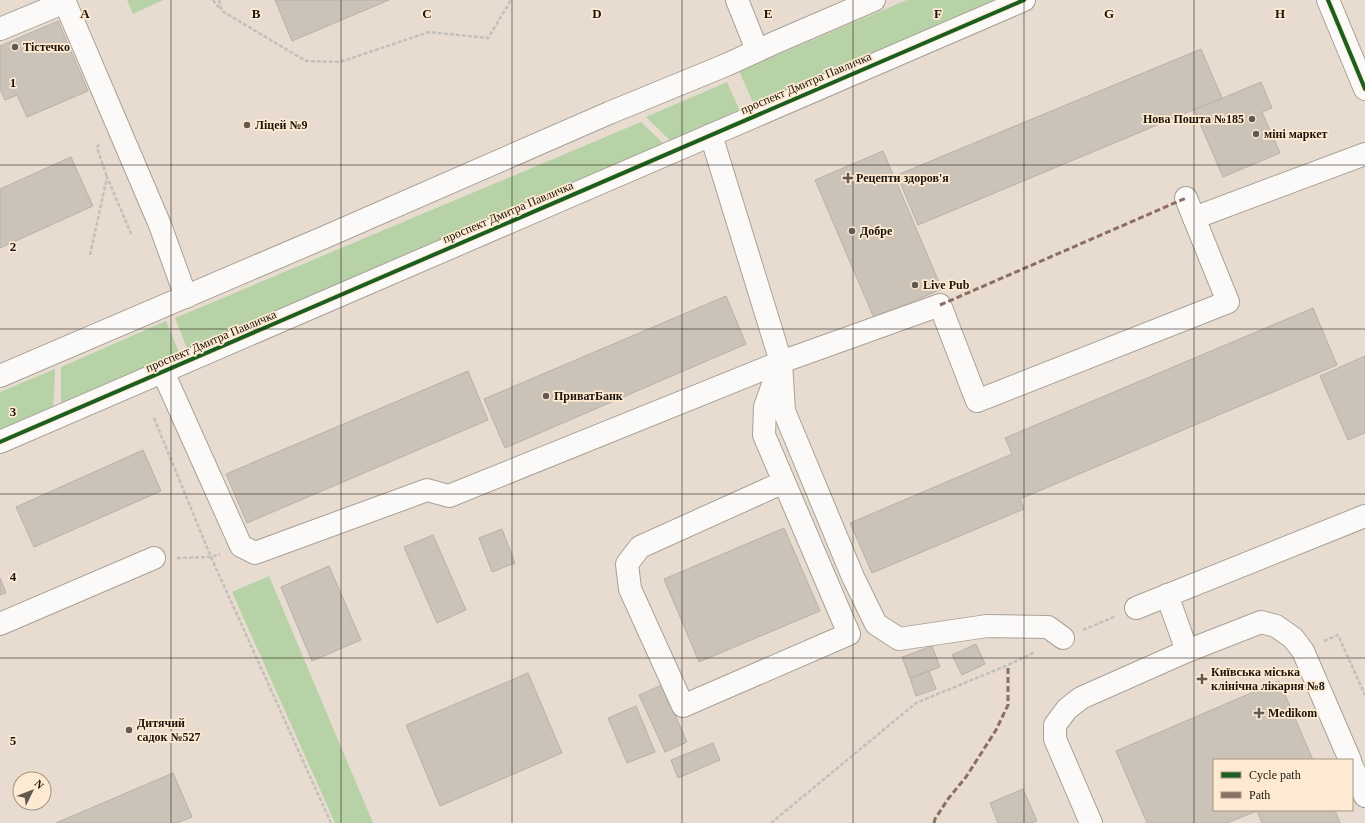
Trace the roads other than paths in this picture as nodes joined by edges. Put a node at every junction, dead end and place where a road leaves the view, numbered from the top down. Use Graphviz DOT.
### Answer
graph roads {
  1 [pos="737,0"];
  2 [pos="874,0"];
  3 [pos="1024,0"];
  4 [pos="64,1"];
  5 [pos="1330,3"];
  6 [pos="0,29"];
  7 [pos="757,50"];
  8 [pos="1365,89"];
  9 [pos="711,136"];
  10 [pos="1365,154"];
  11 [pos="1186,198"];
  12 [pos="1194,218"];
  13 [pos="186,296"];
  14 [pos="781,362"];
  15 [pos="163,372"];
  16 [pos="0,376"];
  17 [pos="0,442"];
  18 [pos="784,482"];
  19 [pos="1365,516"];
  20 [pos="154,558"];
  21 [pos="1168,595"];
  22 [pos="1136,608"];
  23 [pos="0,624"];
  24 [pos="1063,638"];
  25 [pos="1187,651"];
  26 [pos="1350,759"];
  27 [pos="1353,768"];
  28 [pos="1365,796"];
  29 [pos="1091,823"];
  1 -- 7 [label="street"];
  2 -- 7 [label="street"];
  3 -- 9 [label="street, проспект Дмитра Павличка"];
  4 -- 6 [label="street"];
  4 -- 13 [label="street"];
  5 -- 8 [label="street"];
  7 -- 13 [label="street"];
  9 -- 14 [label="street"];
  9 -- 15 [label="street, проспект Дмитра Павличка"];
  10 -- 12 [label="street"];
  11 -- 12 [label="street"];
  12 -- 14 [label="street"];
  13 -- 16 [label="street"];
  14 -- 15 [label="street"];
  14 -- 18 [label="street"];
  14 -- 24 [label="street"];
  15 -- 17 [label="street, проспект Дмитра Павличка"];
  18 -- 18 [label="street"];
  19 -- 21 [label="street"];
  20 -- 23 [label="street"];
  21 -- 22 [label="street"];
  21 -- 25 [label="street"];
  25 -- 26 [label="street"];
  25 -- 29 [label="street"];
  27 -- 28 [label="street"];
}
